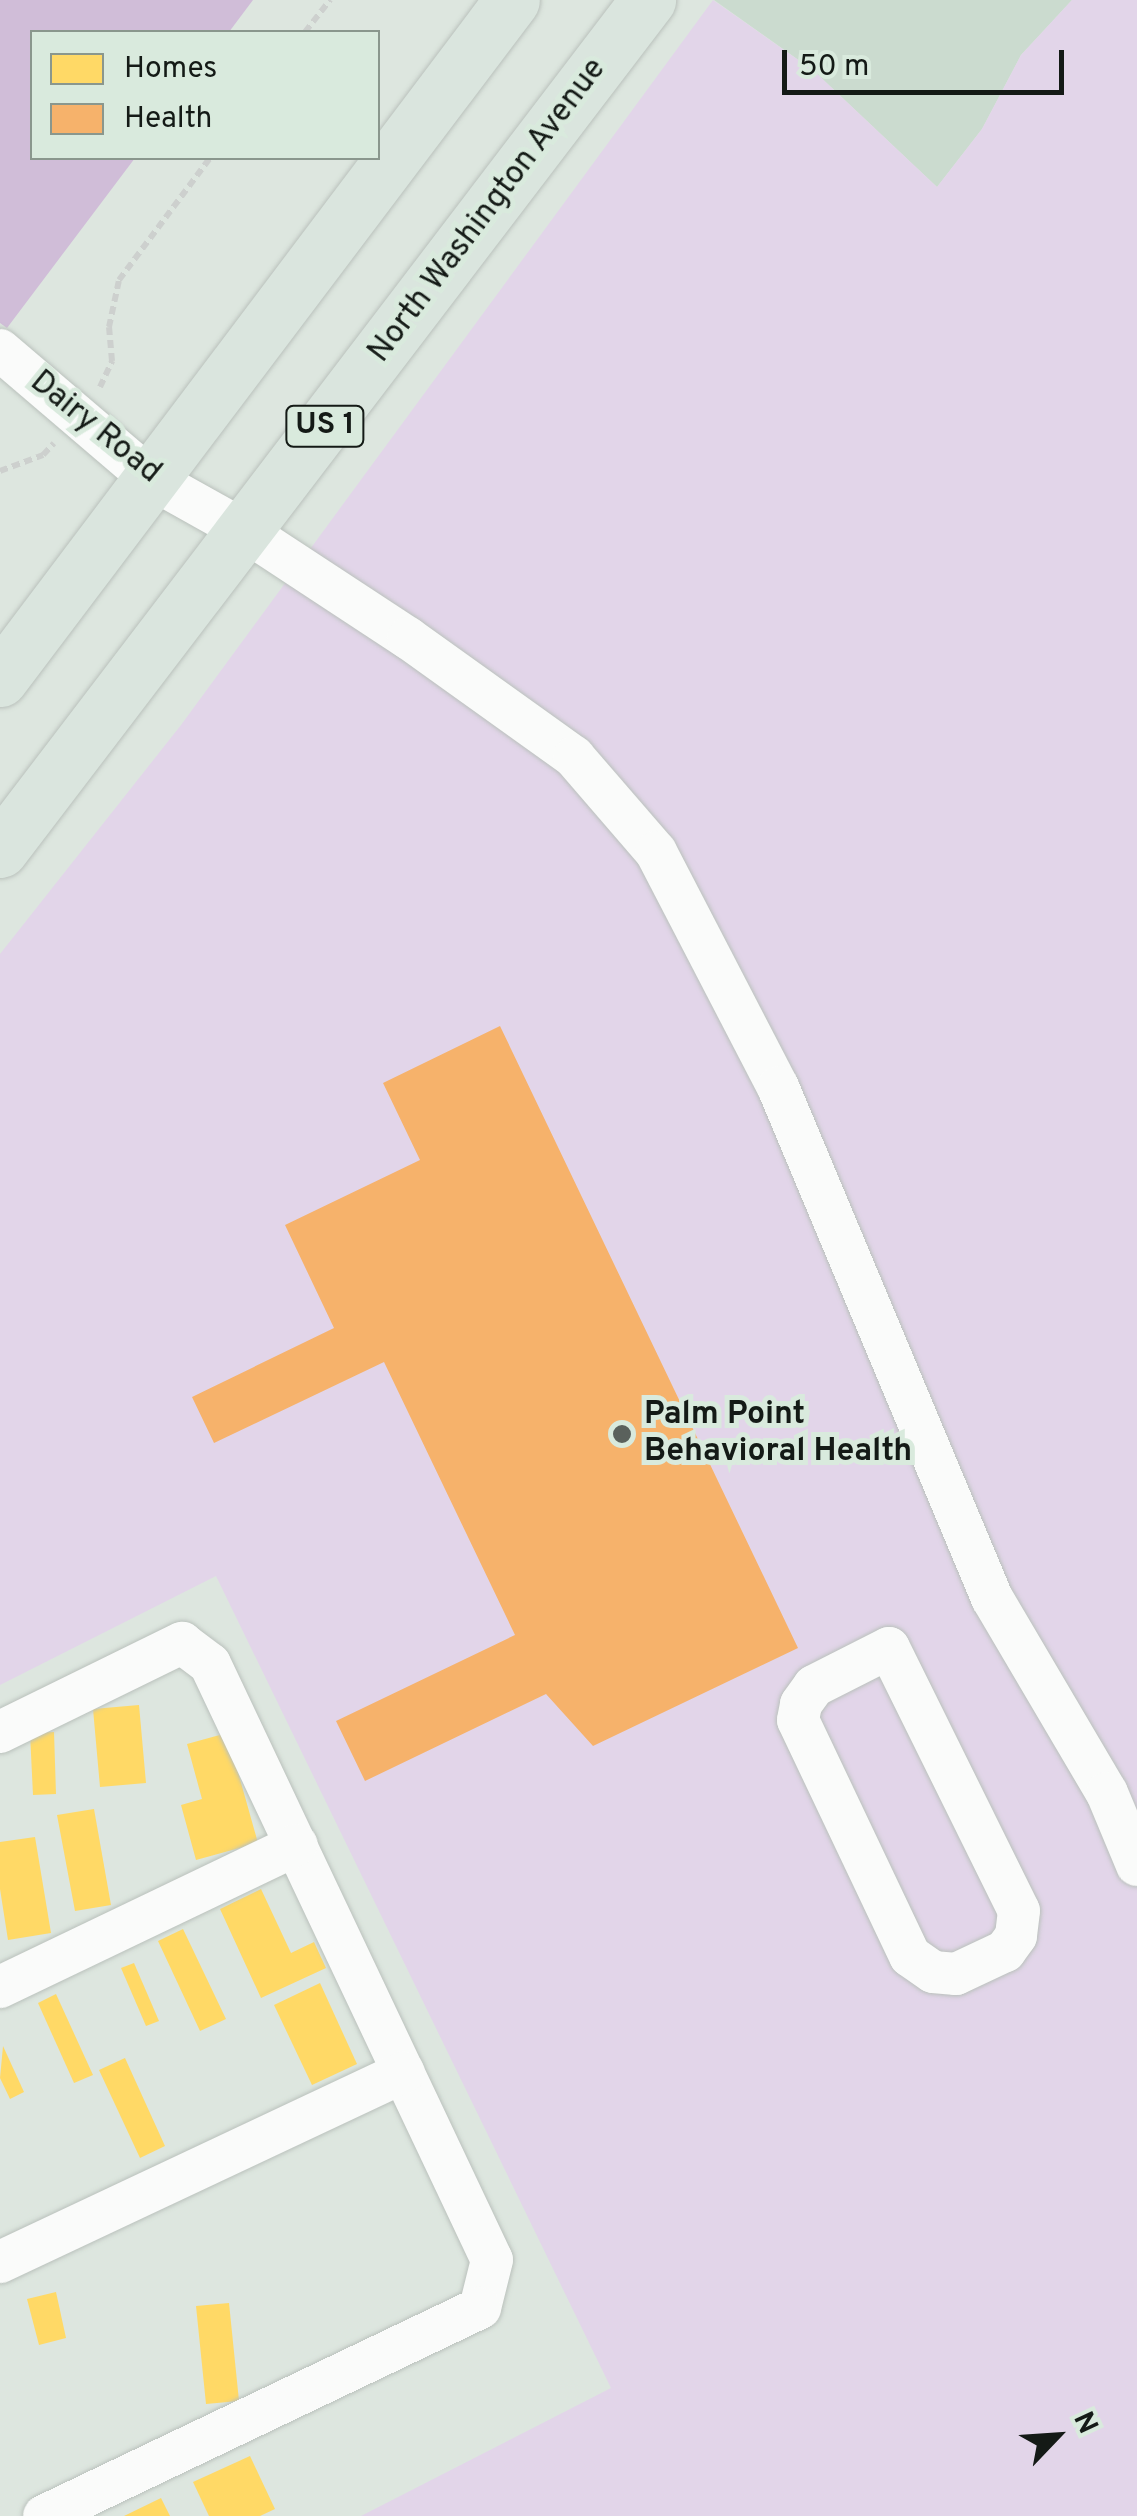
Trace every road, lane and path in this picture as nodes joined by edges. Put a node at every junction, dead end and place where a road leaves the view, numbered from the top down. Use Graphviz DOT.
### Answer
graph roads {
  1 [pos="330,0"];
  2 [pos="512,0"];
  3 [pos="648,0"];
  4 [pos="307,30"];
  5 [pos="209,160"];
  6 [pos="0,350"];
  7 [pos="79,415"];
  8 [pos="0,470"];
  9 [pos="150,478"];
  10 [pos="244,531"];
  11 [pos="0,679"];
  12 [pos="0,850"];
  13 [pos="889,1648"];
  14 [pos="0,1732"];
  15 [pos="298,1845"];
  16 [pos="1137,1865"];
  17 [pos="0,1988"];
  18 [pos="404,2072"];
  19 [pos="0,2262"];
  20 [pos="44,2516"];
  1 -- 4 [label="path"];
  2 -- 9 [label="main road"];
  3 -- 10 [label="main road, North Washington Avenue / US 1"];
  5 -- 7 [label="path"];
  6 -- 7 [label="street, Dairy Road"];
  7 -- 8 [label="path"];
  7 -- 9 [label="street, Dairy Road"];
  9 -- 10 [label="street, Dairy Road"];
  9 -- 11 [label="main road"];
  10 -- 12 [label="main road, North Washington Avenue / US 1"];
  10 -- 16 [label="street, Dairy Road"];
  13 -- 13 [label="street"];
  14 -- 15 [label="street"];
  15 -- 17 [label="street"];
  15 -- 18 [label="street"];
  18 -- 19 [label="street"];
  18 -- 20 [label="street"];
}
